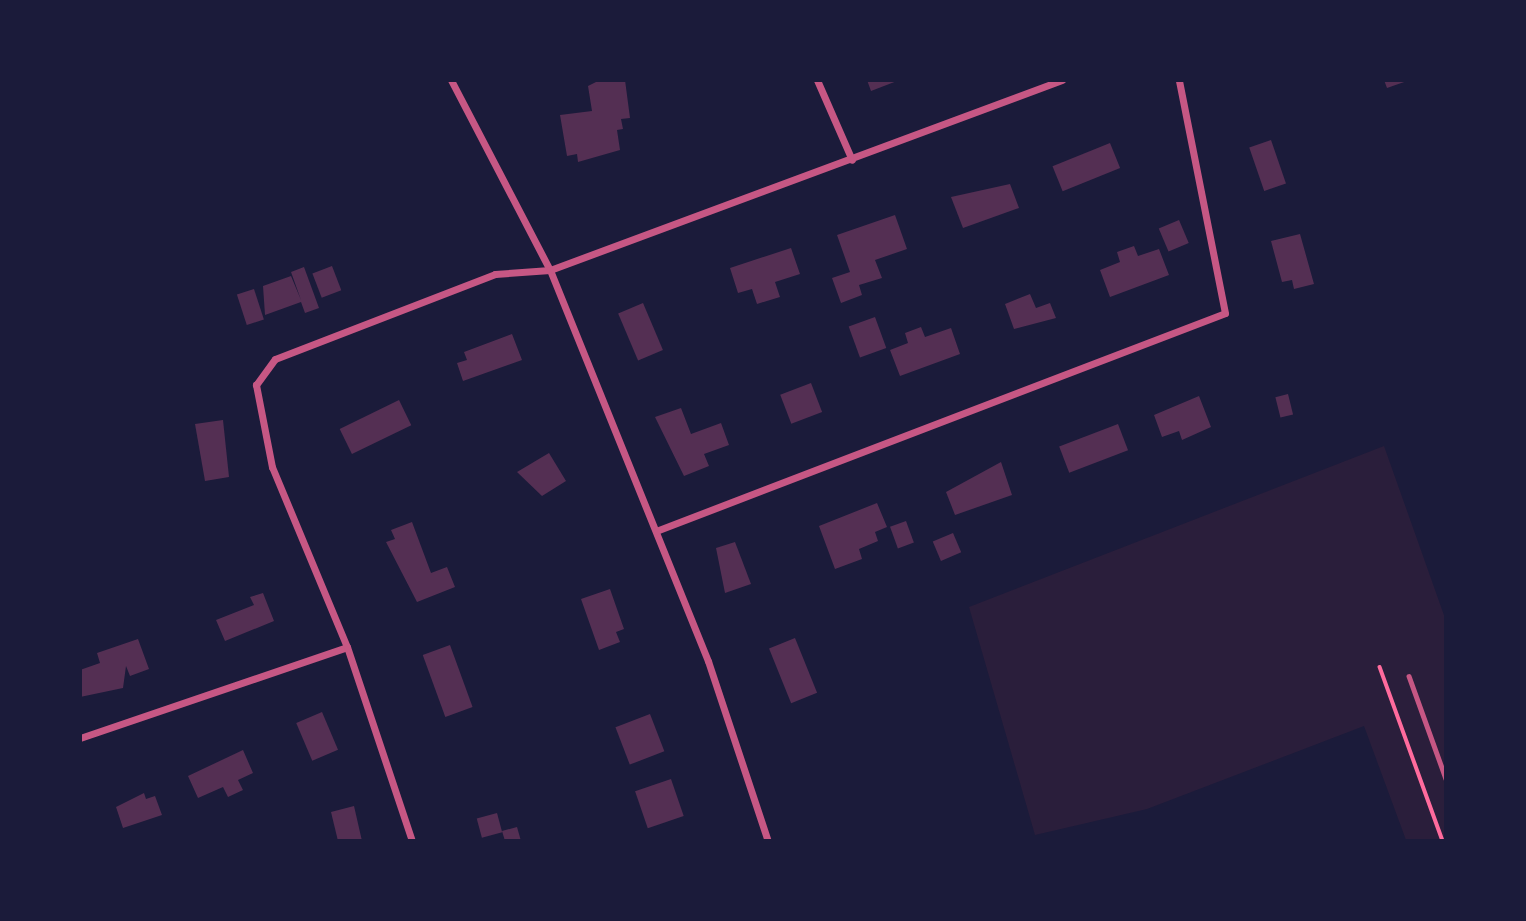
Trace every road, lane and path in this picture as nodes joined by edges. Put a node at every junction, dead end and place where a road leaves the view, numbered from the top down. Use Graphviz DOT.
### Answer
graph roads {
  1 [pos="451,80"];
  2 [pos="817,80"];
  3 [pos="1062,80"];
  4 [pos="1179,80"];
  5 [pos="852,160"];
  6 [pos="550,270"];
  7 [pos="656,531"];
  8 [pos="346,647"];
  9 [pos="1380,667"];
  10 [pos="1409,676"];
  11 [pos="80,738"];
  12 [pos="1446,779"];
  13 [pos="412,841"];
  14 [pos="768,841"];
  15 [pos="1443,841"];
  1 -- 6 [label="street"];
  2 -- 5 [label="street"];
  3 -- 5 [label="street"];
  4 -- 7 [label="street"];
  5 -- 6 [label="street"];
  6 -- 7 [label="street"];
  6 -- 8 [label="street"];
  7 -- 14 [label="street"];
  8 -- 11 [label="street"];
  8 -- 13 [label="street"];
  9 -- 15 [label="path"];
  10 -- 12 [label="lane"];
}
